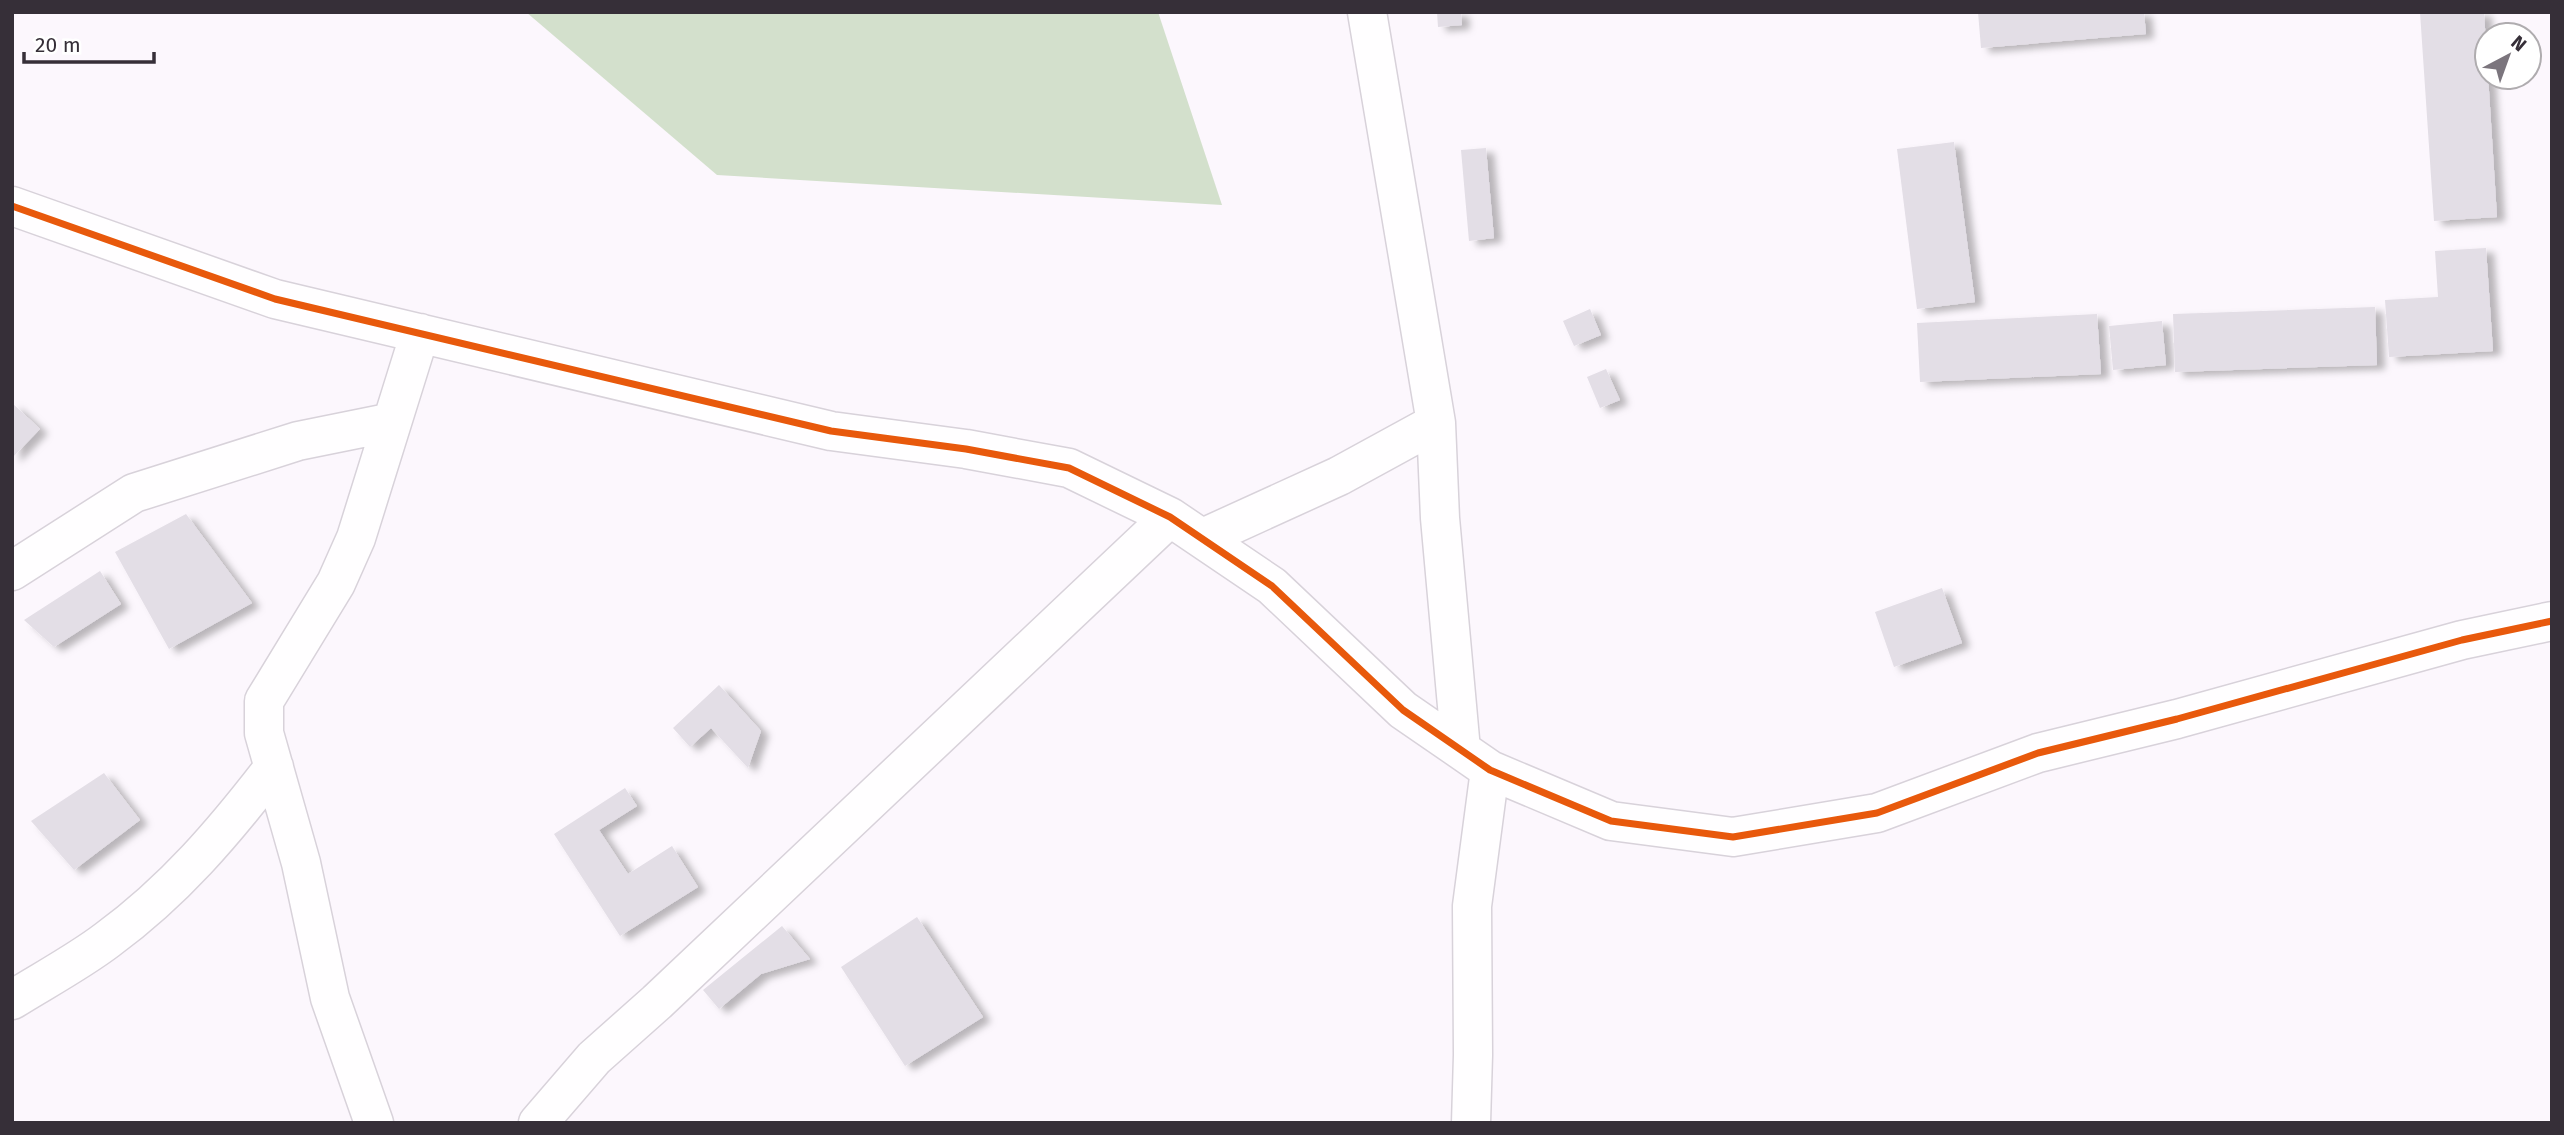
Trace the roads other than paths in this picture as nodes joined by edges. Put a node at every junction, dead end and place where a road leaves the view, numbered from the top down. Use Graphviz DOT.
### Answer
graph roads {
  1 [pos="1367,12"];
  2 [pos="12,206"];
  3 [pos="420,333"];
  4 [pos="392,422"];
  5 [pos="1436,423"];
  6 [pos="1170,517"];
  7 [pos="1203,538"];
  8 [pos="12,571"];
  9 [pos="2552,621"];
  10 [pos="1475,760"];
  11 [pos="274,767"];
  12 [pos="12,1000"];
  13 [pos="374,1123"];
  14 [pos="538,1123"];
  15 [pos="1471,1123"];
  1 -- 5 [label="street"];
  2 -- 3 [label="street"];
  3 -- 4 [label="street"];
  3 -- 6 [label="street"];
  4 -- 8 [label="street"];
  4 -- 11 [label="street"];
  5 -- 7 [label="street"];
  5 -- 10 [label="street"];
  6 -- 7 [label="street"];
  6 -- 14 [label="street"];
  7 -- 10 [label="street"];
  9 -- 10 [label="street"];
  10 -- 15 [label="street"];
  11 -- 12 [label="street"];
  11 -- 13 [label="street"];
}
